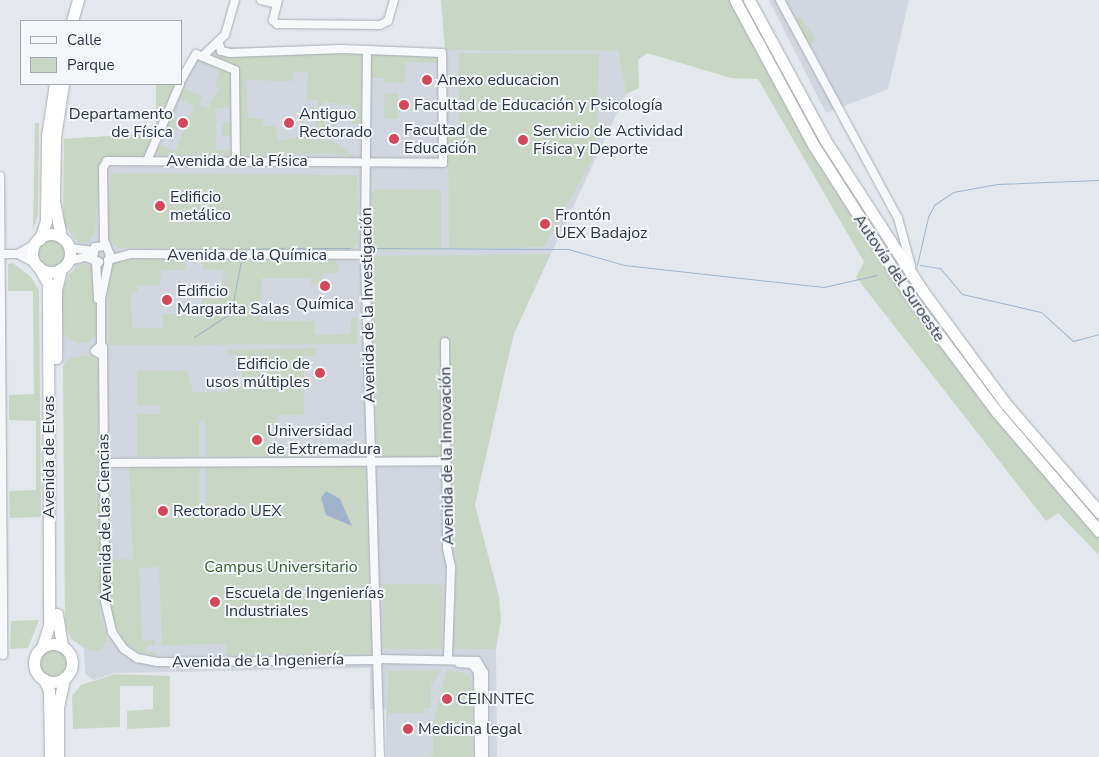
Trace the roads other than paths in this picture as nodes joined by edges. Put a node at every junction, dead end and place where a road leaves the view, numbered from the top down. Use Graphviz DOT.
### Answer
graph roads {
  1 [pos="78,0"];
  2 [pos="86,0"];
  3 [pos="235,0"];
  4 [pos="261,0"];
  5 [pos="394,0"];
  6 [pos="735,0"];
  7 [pos="749,0"];
  8 [pos="780,0"];
  9 [pos="278,2"];
  10 [pos="72,20"];
  11 [pos="80,20"];
  12 [pos="219,43"];
  13 [pos="367,50"];
  14 [pos="204,55"];
  15 [pos="182,78"];
  16 [pos="55,85"];
  17 [pos="63,85"];
  18 [pos="180,85"];
  19 [pos="147,161"];
  20 [pos="236,161"];
  21 [pos="365,162"];
  22 [pos="0,176"];
  23 [pos="61,237"];
  24 [pos="37,242"];
  25 [pos="69,248"];
  26 [pos="108,248"];
  27 [pos="0,254"];
  28 [pos="18,254"];
  29 [pos="130,254"];
  30 [pos="364,255"];
  31 [pos="94,257"];
  32 [pos="107,261"];
  33 [pos="37,265"];
  34 [pos="65,265"];
  35 [pos="924,293"];
  36 [pos="0,322"];
  37 [pos="101,341"];
  38 [pos="445,342"];
  39 [pos="98,352"];
  40 [pos="104,366"];
  41 [pos="1,394"];
  42 [pos="1,420"];
  43 [pos="446,461"];
  44 [pos="372,462"];
  45 [pos="104,463"];
  46 [pos="1,491"];
  47 [pos="1099,512"];
  48 [pos="1,517"];
  49 [pos="1099,531"];
  50 [pos="1,590"];
  51 [pos="62,646"];
  52 [pos="42,648"];
  53 [pos="3,655"];
  54 [pos="138,658"];
  55 [pos="448,658"];
  56 [pos="379,661"];
  57 [pos="64,678"];
  58 [pos="44,679"];
  59 [pos="50,757"];
  60 [pos="58,757"];
  61 [pos="380,757"];
  62 [pos="479,757"];
  63 [pos="484,757"];
  1 -- 10 [label="highway"];
  2 -- 11 [label="highway"];
  3 -- 12 [label="street"];
  4 -- 9 [label="street"];
  5 -- 9 [label="street"];
  6 -- 49 [label="highway, Autovía del Suroeste"];
  7 -- 35 [label="highway, Autovía del Suroeste"];
  8 -- 35 [label="street"];
  12 -- 13 [label="street"];
  12 -- 14 [label="street"];
  13 -- 21 [label="street, Avenida de la Investigación"];
  13 -- 21 [label="street, Avenida de la Física"];
  14 -- 15 [label="street"];
  14 -- 20 [label="street"];
  16 -- 24 [label="highway"];
  17 -- 23 [label="highway"];
  18 -- 19 [label="street"];
  19 -- 20 [label="street, Avenida de la Física"];
  19 -- 26 [label="street, Avenida de la Física"];
  20 -- 21 [label="street, Avenida de la Física"];
  21 -- 30 [label="street, Avenida de la Investigación"];
  22 -- 27 [label="street"];
  23 -- 24 [label="highway"];
  23 -- 25 [label="highway"];
  24 -- 28 [label="street"];
  24 -- 33 [label="highway"];
  25 -- 31 [label="street"];
  25 -- 34 [label="highway"];
  26 -- 29 [label="street, Avenida de la Química"];
  26 -- 31 [label="street"];
  26 -- 32 [label="street"];
  27 -- 28 [label="street"];
  27 -- 36 [label="street"];
  28 -- 33 [label="street"];
  29 -- 30 [label="street, Avenida de la Química"];
  29 -- 32 [label="street, Avenida de la Química"];
  30 -- 44 [label="street, Avenida de la Investigación"];
  31 -- 32 [label="street, Avenida de la Química"];
  31 -- 34 [label="street"];
  31 -- 39 [label="street, Avenida de las Ciencias"];
  32 -- 37 [label="street"];
  33 -- 34 [label="highway"];
  33 -- 52 [label="highway, Avenida de Elvas"];
  34 -- 51 [label="highway, Avenida de Elvas"];
  35 -- 47 [label="highway, Autovía del Suroeste"];
  36 -- 41 [label="street"];
  37 -- 39 [label="street"];
  37 -- 40 [label="street, Avenida de las Ciencias"];
  38 -- 43 [label="street, Avenida de la Innovación"];
  39 -- 40 [label="street, Avenida de las Ciencias"];
  40 -- 45 [label="street, Avenida de las Ciencias"];
  41 -- 42 [label="street"];
  42 -- 46 [label="street"];
  43 -- 44 [label="street"];
  43 -- 55 [label="street, Avenida de la Innovación"];
  44 -- 45 [label="street"];
  44 -- 56 [label="street, Avenida de la Investigación"];
  45 -- 54 [label="street, Avenida de las Ciencias"];
  46 -- 48 [label="street"];
  48 -- 50 [label="street"];
  50 -- 53 [label="street"];
  51 -- 52 [label="highway"];
  51 -- 57 [label="highway"];
  52 -- 58 [label="highway"];
  54 -- 56 [label="street, Avenida de la Ingeniería"];
  55 -- 56 [label="street"];
  55 -- 63 [label="street"];
  56 -- 61 [label="street, Avenida de la Investigación"];
  56 -- 62 [label="street"];
  57 -- 58 [label="highway"];
  57 -- 60 [label="highway"];
  58 -- 59 [label="highway"];
}
